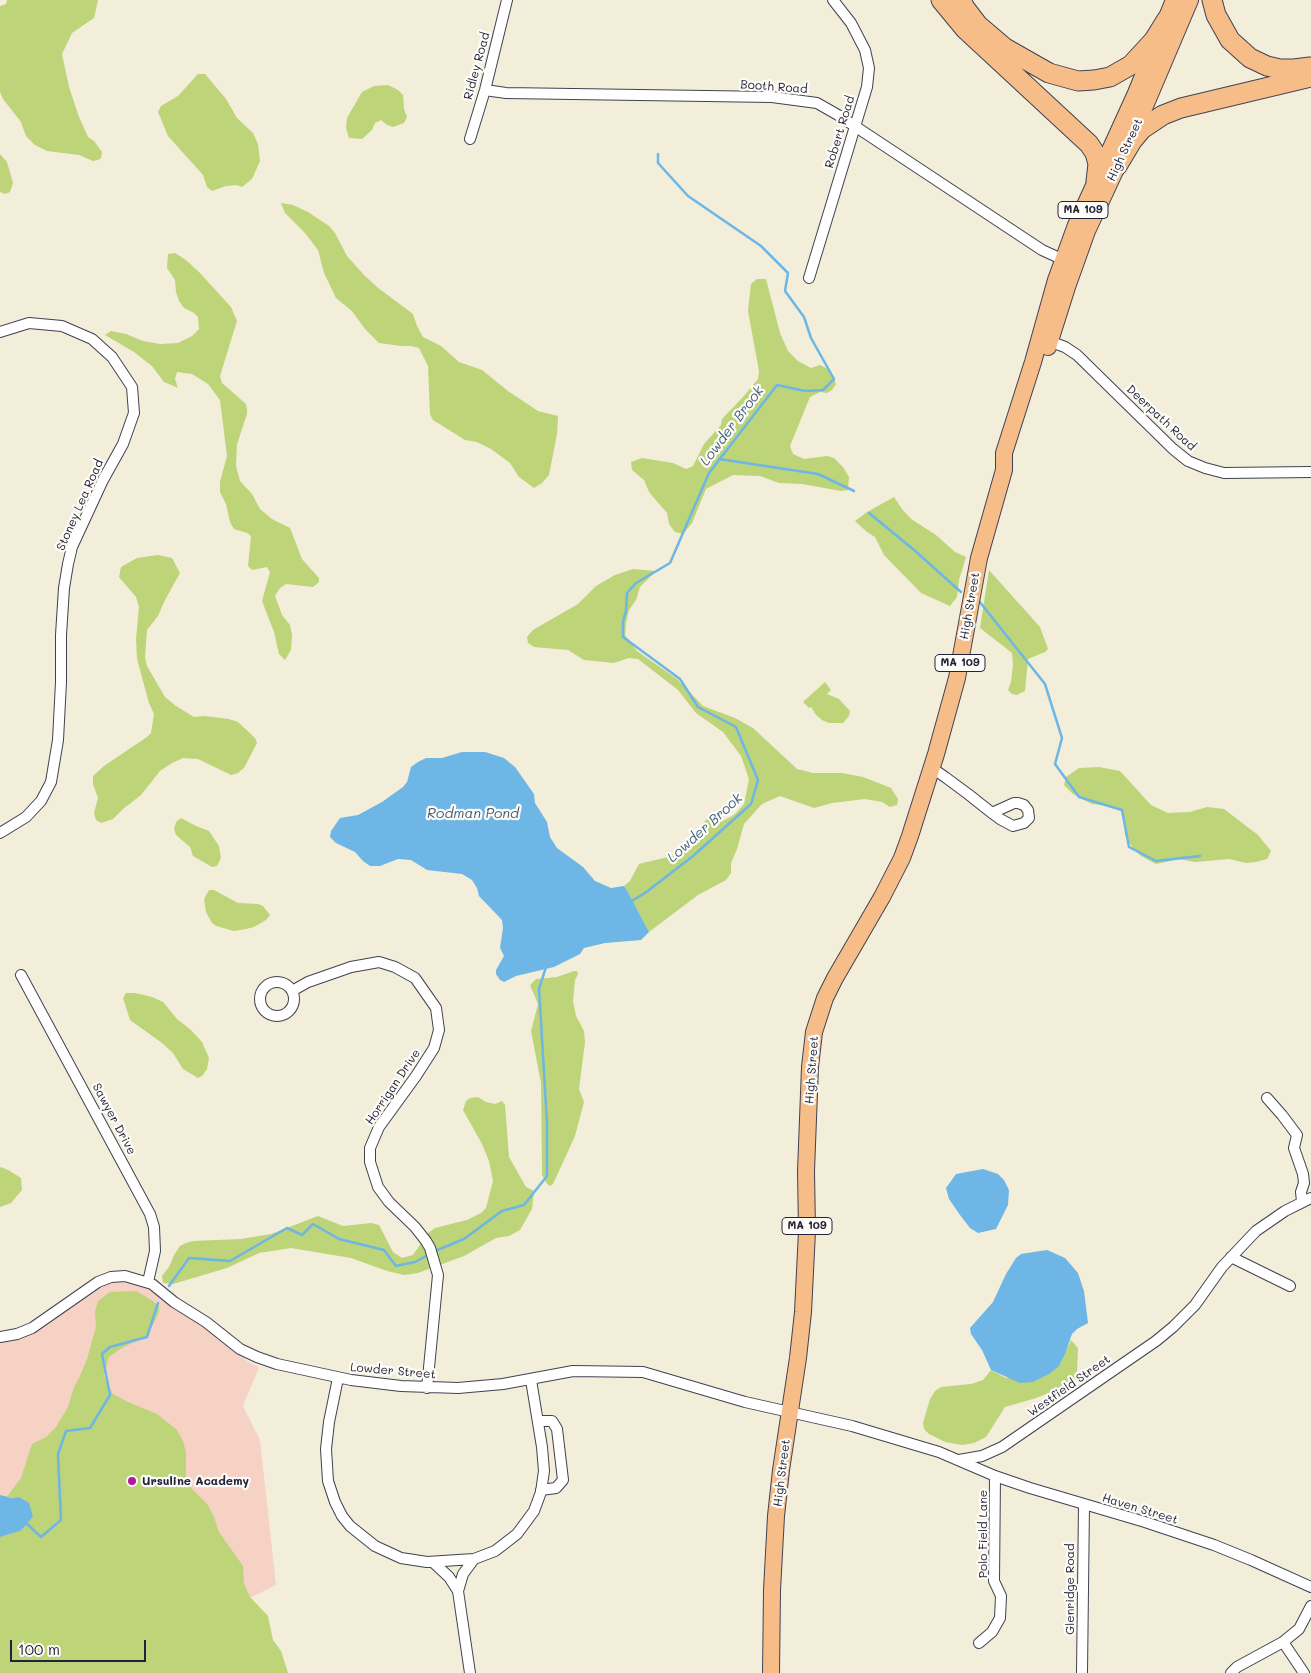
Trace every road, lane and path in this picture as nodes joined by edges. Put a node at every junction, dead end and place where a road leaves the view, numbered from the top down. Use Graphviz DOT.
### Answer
graph roads {
  1 [pos="508,0"];
  2 [pos="833,0"];
  3 [pos="940,0"];
  4 [pos="961,0"];
  5 [pos="1174,0"];
  6 [pos="1190,0"];
  7 [pos="1212,0"];
  8 [pos="1167,19"];
  9 [pos="1311,67"];
  10 [pos="1311,77"];
  11 [pos="485,90"];
  12 [pos="855,126"];
  13 [pos="470,138"];
  14 [pos="1117,166"];
  15 [pos="1096,181"];
  16 [pos="1068,262"];
  17 [pos="809,278"];
  18 [pos="0,332"];
  19 [pos="1045,340"];
  20 [pos="1311,472"];
  21 [pos="932,768"];
  22 [pos="992,813"];
  23 [pos="0,833"];
  24 [pos="21,975"];
  25 [pos="292,991"];
  26 [pos="1267,1098"];
  27 [pos="1307,1200"];
  28 [pos="1231,1257"];
  29 [pos="148,1282"];
  30 [pos="1290,1286"];
  31 [pos="0,1337"];
  32 [pos="338,1378"];
  33 [pos="531,1380"];
  34 [pos="427,1388"];
  35 [pos="790,1412"];
  36 [pos="538,1421"];
  37 [pos="959,1460"];
  38 [pos="995,1476"];
  39 [pos="541,1490"];
  40 [pos="1084,1505"];
  41 [pos="474,1559"];
  42 [pos="434,1562"];
  43 [pos="1311,1587"];
  44 [pos="458,1591"];
  45 [pos="1311,1606"];
  46 [pos="1283,1642"];
  47 [pos="979,1643"];
  48 [pos="470,1673"];
  49 [pos="771,1673"];
  50 [pos="1082,1673"];
  51 [pos="1231,1673"];
  52 [pos="1304,1673"];
  1 -- 11 [label="street, Ridley Road"];
  2 -- 12 [label="street, Robert Road"];
  3 -- 15 [label="highway"];
  4 -- 8 [label="highway"];
  5 -- 8 [label="main road, High Street / MA 109"];
  6 -- 14 [label="main road, High Street / MA 109"];
  7 -- 9 [label="highway"];
  8 -- 15 [label="main road, High Street / MA 109"];
  10 -- 14 [label="highway"];
  11 -- 12 [label="street, Booth Road"];
  11 -- 13 [label="street, Ridley Road"];
  12 -- 16 [label="street, Booth Road"];
  12 -- 17 [label="street, Robert Road"];
  14 -- 16 [label="main road, High Street / MA 109"];
  15 -- 16 [label="main road, High Street / MA 109"];
  16 -- 19 [label="main road, High Street / MA 109"];
  18 -- 23 [label="street, Stoney Lea Road"];
  19 -- 20 [label="street, Deerpath Road"];
  19 -- 21 [label="main road, High Street / MA 109"];
  21 -- 22 [label="street"];
  21 -- 35 [label="main road, High Street / MA 109"];
  24 -- 29 [label="street, Sawyer Drive"];
  25 -- 34 [label="street, Horrigan Drive"];
  26 -- 27 [label="street"];
  27 -- 28 [label="street, Westfield Street"];
  28 -- 30 [label="street"];
  28 -- 37 [label="street, Westfield Street"];
  29 -- 31 [label="street, Lowder Street"];
  29 -- 32 [label="street, Lowder Street"];
  32 -- 34 [label="street, Lowder Street"];
  32 -- 42 [label="street"];
  33 -- 34 [label="street, Lowder Street"];
  33 -- 35 [label="street, Lowder Street"];
  33 -- 36 [label="street"];
  35 -- 37 [label="street"];
  35 -- 49 [label="main road, High Street / MA 109"];
  36 -- 39 [label="street"];
  36 -- 39 [label="street"];
  37 -- 38 [label="street, Haven Street"];
  38 -- 40 [label="street, Haven Street"];
  38 -- 47 [label="street, Polo Field Lane"];
  39 -- 41 [label="street"];
  40 -- 43 [label="street, Haven Street"];
  40 -- 50 [label="street, Glenridge Road"];
  41 -- 42 [label="street"];
  41 -- 44 [label="street"];
  42 -- 44 [label="street"];
  44 -- 48 [label="street"];
  45 -- 46 [label="street"];
  46 -- 51 [label="street"];
  46 -- 52 [label="street"];
}
